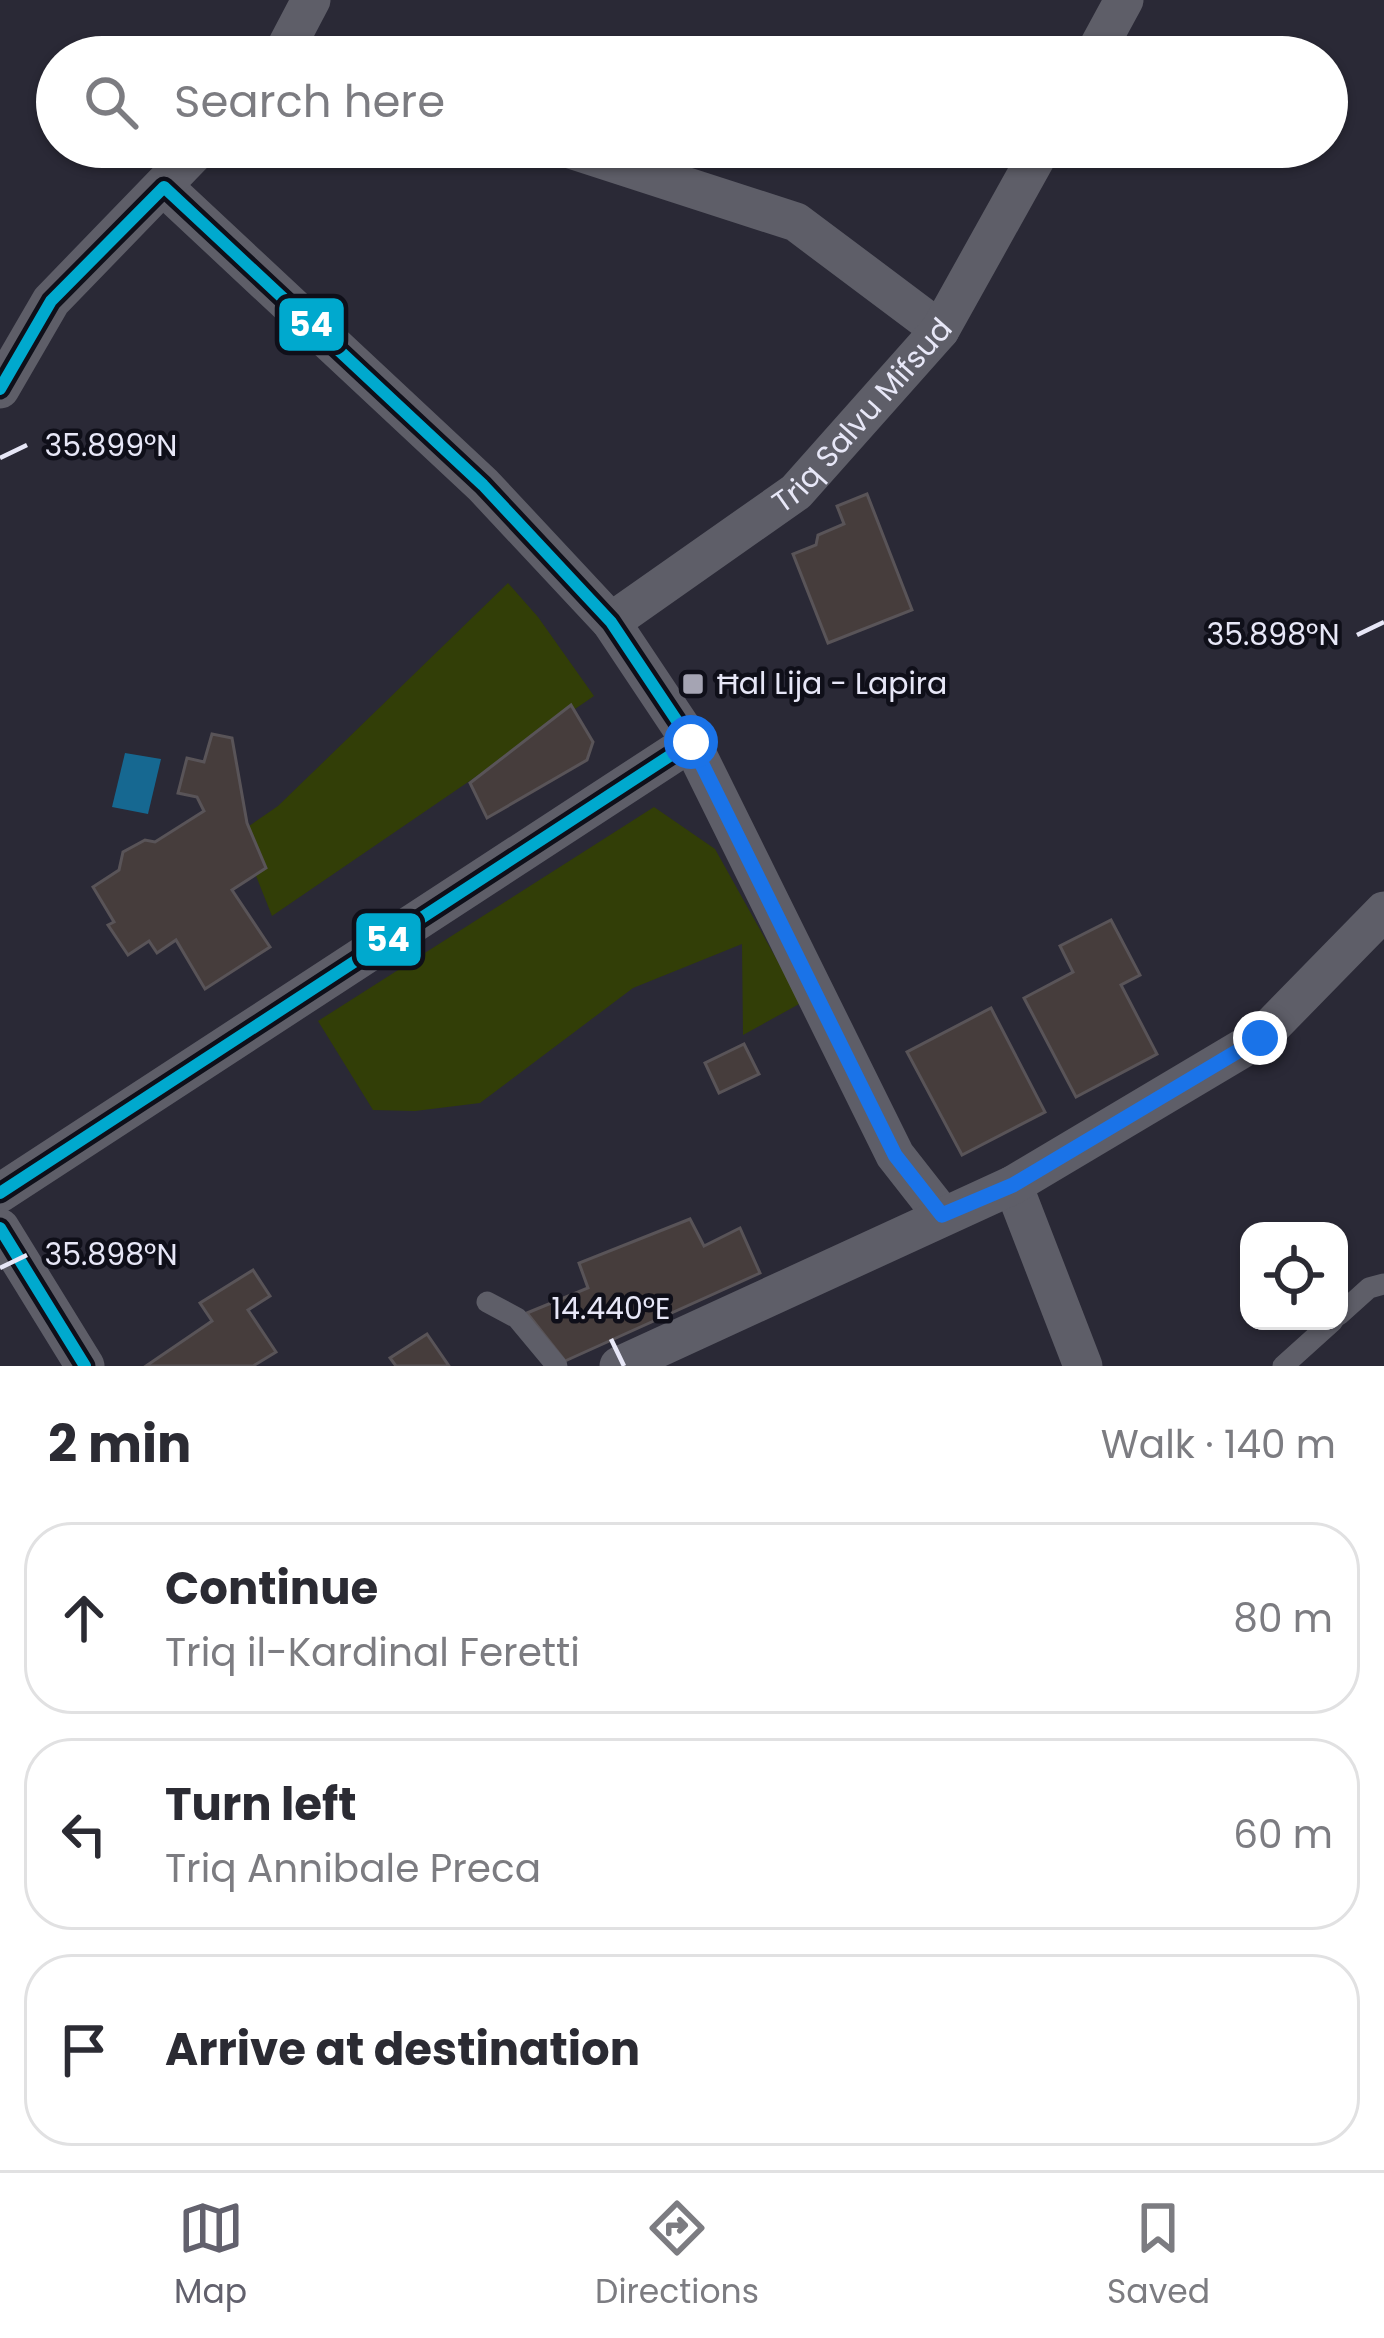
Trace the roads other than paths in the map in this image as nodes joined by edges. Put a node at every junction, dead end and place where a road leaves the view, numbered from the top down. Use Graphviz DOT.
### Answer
graph roads {
  1 [pos="310,0"];
  2 [pos="1124,0"];
  3 [pos="293,36"];
  4 [pos="1104,36"];
  5 [pos="181,168"];
  6 [pos="629,168"];
  7 [pos="1030,168"];
  8 [pos="164,187"];
  9 [pos="940,330"];
  10 [pos="0,389"];
  11 [pos="611,622"];
  12 [pos="691,742"];
  13 [pos="1384,911"];
  14 [pos="1013,1185"];
  15 [pos="0,1192"];
  16 [pos="942,1215"];
  17 [pos="0,1228"];
  18 [pos="1384,1284"];
  19 [pos="487,1302"];
  20 [pos="1348,1307"];
  21 [pos="1323,1330"];
  22 [pos="85,1366"];
  23 [pos="557,1366"];
  24 [pos="619,1366"];
  25 [pos="1083,1366"];
  26 [pos="1283,1366"];
  1 -- 3 [label="street"];
  2 -- 4 [label="street"];
  5 -- 8 [label="street"];
  6 -- 9 [label="street"];
  7 -- 9 [label="street, Triq Salvu Mifsud"];
  8 -- 10 [label="street"];
  8 -- 11 [label="street"];
  9 -- 11 [label="street, Triq Salvu Mifsud"];
  11 -- 12 [label="street"];
  12 -- 15 [label="street"];
  12 -- 16 [label="street"];
  13 -- 14 [label="street"];
  14 -- 16 [label="street"];
  14 -- 25 [label="street"];
  16 -- 24 [label="street"];
  17 -- 22 [label="street"];
  18 -- 20 [label="lane"];
  19 -- 23 [label="lane"];
  21 -- 26 [label="lane"];
}
